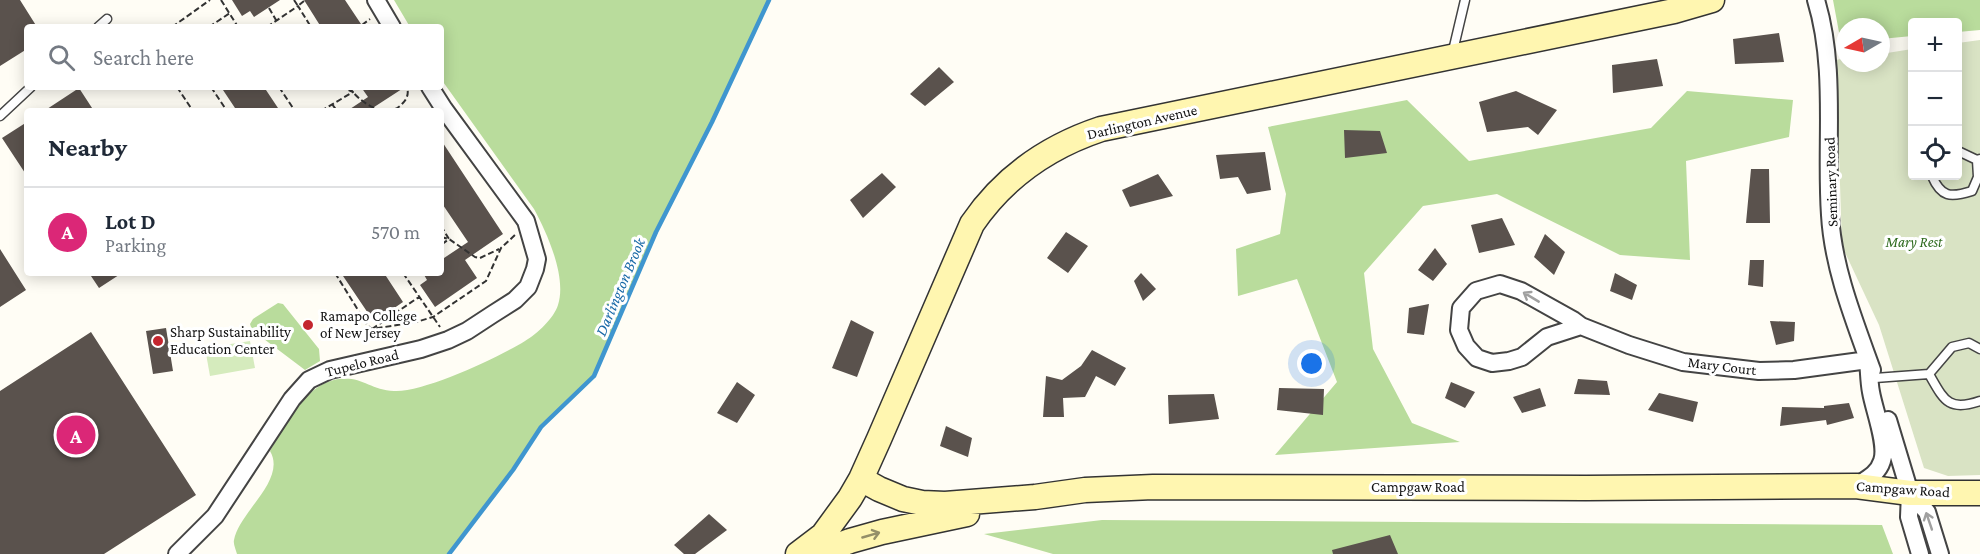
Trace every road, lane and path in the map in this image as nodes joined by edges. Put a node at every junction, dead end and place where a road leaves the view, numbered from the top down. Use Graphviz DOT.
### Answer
graph roads {
  1 [pos="210,0"];
  2 [pos="221,0"];
  3 [pos="294,0"];
  4 [pos="376,0"];
  5 [pos="1465,0"];
  6 [pos="1712,0"];
  7 [pos="1816,0"];
  8 [pos="304,1"];
  9 [pos="298,6"];
  10 [pos="268,8"];
  11 [pos="230,13"];
  12 [pos="106,19"];
  13 [pos="276,20"];
  14 [pos="101,24"];
  15 [pos="176,24"];
  16 [pos="214,24"];
  17 [pos="236,24"];
  18 [pos="271,24"];
  19 [pos="309,24"];
  20 [pos="390,24"];
  21 [pos="1451,57"];
  22 [pos="28,90"];
  23 [pos="179,90"];
  24 [pos="213,90"];
  25 [pos="281,90"];
  26 [pos="348,90"];
  27 [pos="408,90"];
  28 [pos="432,90"];
  29 [pos="352,92"];
  30 [pos="332,104"];
  31 [pos="191,108"];
  32 [pos="225,108"];
  33 [pos="293,108"];
  34 [pos="326,108"];
  35 [pos="335,108"];
  36 [pos="379,108"];
  37 [pos="398,108"];
  38 [pos="444,108"];
  39 [pos="444,109"];
  40 [pos="0,116"];
  41 [pos="1962,153"];
  42 [pos="1979,160"];
  43 [pos="1934,180"];
  44 [pos="529,229"];
  45 [pos="444,231"];
  46 [pos="444,238"];
  47 [pos="449,239"];
  48 [pos="444,243"];
  49 [pos="501,248"];
  50 [pos="337,276"];
  51 [pos="405,276"];
  52 [pos="419,297"];
  53 [pos="433,317"];
  54 [pos="1581,326"];
  55 [pos="372,329"];
  56 [pos="448,340"];
  57 [pos="1980,349"];
  58 [pos="1868,360"];
  59 [pos="1929,374"];
  60 [pos="1875,378"];
  61 [pos="1980,401"];
  62 [pos="861,479"];
  63 [pos="1856,486"];
  64 [pos="1910,493"];
  65 [pos="1980,493"];
  66 [pos="1035,497"];
  67 [pos="177,554"];
  68 [pos="798,554"];
  69 [pos="816,554"];
  70 [pos="1920,554"];
  71 [pos="1940,554"];
  1 -- 15 [label="path"];
  2 -- 11 [label="path"];
  3 -- 9 [label="path"];
  4 -- 20 [label="street"];
  5 -- 21 [label="lane"];
  6 -- 21 [label="main road, Darlington Avenue"];
  7 -- 58 [label="street, Seminary Road"];
  8 -- 9 [label="path"];
  9 -- 13 [label="path"];
  9 -- 19 [label="path"];
  10 -- 13 [label="path"];
  11 -- 16 [label="path"];
  11 -- 17 [label="path"];
  12 -- 14 [label="lane"];
  13 -- 18 [label="path"];
  21 -- 62 [label="main road, Darlington Avenue"];
  22 -- 40 [label="lane"];
  23 -- 31 [label="path"];
  24 -- 32 [label="path"];
  25 -- 33 [label="path"];
  26 -- 29 [label="path"];
  27 -- 37 [label="path"];
  28 -- 38 [label="street, Tupelo Road"];
  29 -- 30 [label="path"];
  29 -- 36 [label="path"];
  30 -- 34 [label="path"];
  30 -- 35 [label="path"];
  39 -- 44 [label="street, Tupelo Road"];
  41 -- 42 [label="lane"];
  42 -- 43 [label="lane"];
  44 -- 49 [label="path"];
  44 -- 56 [label="street, Tupelo Road"];
  45 -- 47 [label="path"];
  46 -- 47 [label="path"];
  47 -- 48 [label="path"];
  47 -- 49 [label="path"];
  49 -- 53 [label="path"];
  50 -- 55 [label="path"];
  51 -- 52 [label="path"];
  52 -- 53 [label="path"];
  52 -- 55 [label="path"];
  53 -- 55 [label="path"];
  53 -- 56 [label="path"];
  54 -- 54 [label="street, Mary Court, one-way"];
  54 -- 58 [label="street, Mary Court"];
  56 -- 67 [label="street, Tupelo Road"];
  57 -- 59 [label="lane"];
  58 -- 60 [label="street, Seminary Road"];
  58 -- 63 [label="street, Seminary Road"];
  59 -- 60 [label="lane"];
  59 -- 61 [label="lane"];
  60 -- 64 [label="street, Seminary Road"];
  62 -- 66 [label="main road, Campgaw Road"];
  62 -- 68 [label="main road, Darlington Avenue"];
  63 -- 64 [label="main road, Campgaw Road"];
  63 -- 66 [label="main road, Campgaw Road"];
  64 -- 65 [label="main road, Campgaw Road"];
  64 -- 70 [label="street, Seminary Road"];
  71 -- 64 [label="street, Seminary Road, one-way"];
  69 -- 66 [label="main road, one-way"];
}
